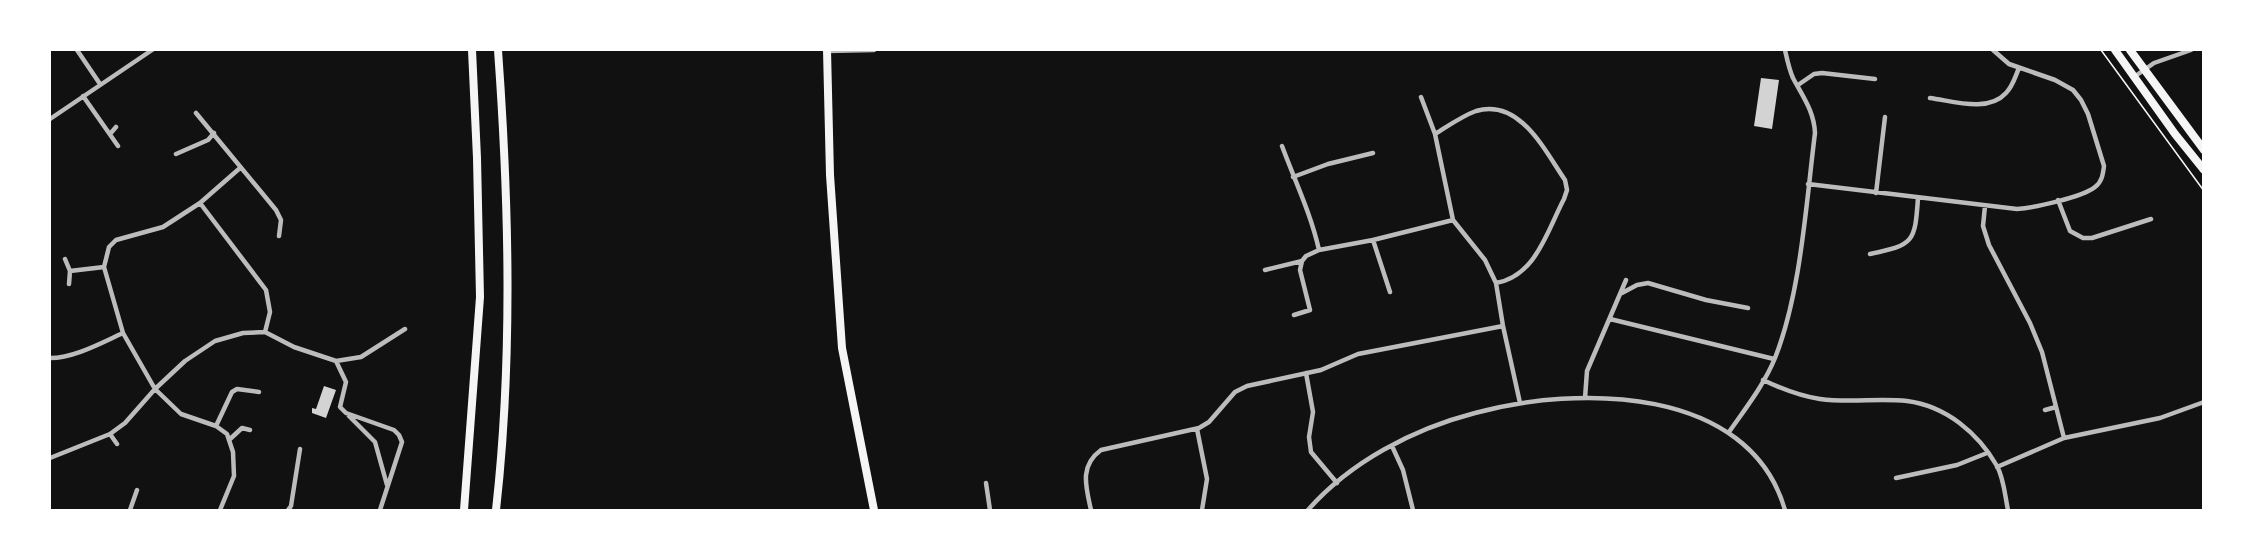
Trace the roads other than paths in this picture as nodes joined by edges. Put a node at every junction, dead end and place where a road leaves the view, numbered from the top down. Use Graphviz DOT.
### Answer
graph roads {
  1 [pos="77,50"];
  2 [pos="152,50"];
  3 [pos="472,50"];
  4 [pos="498,50"];
  5 [pos="827,50"];
  6 [pos="874,50"];
  7 [pos="1785,50"];
  8 [pos="1993,50"];
  9 [pos="2115,50"];
  10 [pos="2130,50"];
  11 [pos="2191,50"];
  12 [pos="2019,68"];
  13 [pos="2144,69"];
  14 [pos="2134,77"];
  15 [pos="1875,79"];
  16 [pos="100,84"];
  17 [pos="1798,85"];
  18 [pos="83,96"];
  19 [pos="1421,97"];
  20 [pos="1930,98"];
  21 [pos="196,113"];
  22 [pos="1885,117"];
  23 [pos="50,119"];
  24 [pos="116,127"];
  25 [pos="214,133"];
  26 [pos="110,134"];
  27 [pos="1435,134"];
  28 [pos="118,146"];
  29 [pos="1282,146"];
  30 [pos="2204,150"];
  31 [pos="1373,153"];
  32 [pos="176,154"];
  33 [pos="240,168"];
  34 [pos="2204,170"];
  35 [pos="1293,177"];
  36 [pos="1808,184"];
  37 [pos="1876,193"];
  38 [pos="1918,198"];
  39 [pos="2058,200"];
  40 [pos="200,203"];
  41 [pos="1985,206"];
  42 [pos="2151,219"];
  43 [pos="1453,220"];
  44 [pos="279,236"];
  45 [pos="1373,240"];
  46 [pos="1319,250"];
  47 [pos="1870,254"];
  48 [pos="65,259"];
  49 [pos="1302,261"];
  50 [pos="104,267"];
  51 [pos="1264,270"];
  52 [pos="70,271"];
  53 [pos="1626,280"];
  54 [pos="1496,283"];
  55 [pos="69,284"];
  56 [pos="1390,292"];
  57 [pos="1622,293"];
  58 [pos="1748,308"];
  59 [pos="1294,315"];
  60 [pos="1610,319"];
  61 [pos="1503,326"];
  62 [pos="405,328"];
  63 [pos="265,332"];
  64 [pos="123,333"];
  65 [pos="50,358"];
  66 [pos="1774,359"];
  67 [pos="336,361"];
  68 [pos="1306,373"];
  69 [pos="1763,380"];
  70 [pos="155,389"];
  71 [pos="259,392"];
  72 [pos="1585,398"];
  73 [pos="2204,402"];
  74 [pos="1520,404"];
  75 [pos="2056,407"];
  76 [pos="2045,410"];
  77 [pos="346,413"];
  78 [pos="216,426"];
  79 [pos="1197,429"];
  80 [pos="250,430"];
  81 [pos="1729,432"];
  82 [pos="110,434"];
  83 [pos="2064,438"];
  84 [pos="229,441"];
  85 [pos="117,444"];
  86 [pos="1392,446"];
  87 [pos="300,449"];
  88 [pos="1987,453"];
  89 [pos="50,458"];
  90 [pos="1997,467"];
  91 [pos="1896,478"];
  92 [pos="986,483"];
  93 [pos="1337,483"];
  94 [pos="387,488"];
  95 [pos="136,490"];
  96 [pos="290,508"];
  97 [pos="130,510"];
  98 [pos="220,510"];
  99 [pos="380,510"];
  100 [pos="464,510"];
  101 [pos="496,510"];
  102 [pos="874,510"];
  103 [pos="990,510"];
  104 [pos="1091,510"];
  105 [pos="1202,510"];
  106 [pos="1308,510"];
  107 [pos="1413,510"];
  108 [pos="1785,510"];
  109 [pos="2008,510"];
  1 -- 16 [label="street"];
  2 -- 16 [label="street"];
  3 -- 100 [label="highway"];
  4 -- 101 [label="highway"];
  5 -- 6 [label="street"];
  5 -- 102 [label="main road"];
  7 -- 17 [label="street"];
  8 -- 12 [label="street"];
  9 -- 14 [label="main road"];
  10 -- 13 [label="main road"];
  11 -- 13 [label="street"];
  12 -- 20 [label="street"];
  12 -- 39 [label="street"];
  13 -- 14 [label="street"];
  13 -- 30 [label="main road"];
  14 -- 34 [label="main road"];
  15 -- 17 [label="street"];
  16 -- 18 [label="street"];
  17 -- 36 [label="street"];
  18 -- 23 [label="street"];
  18 -- 26 [label="street"];
  19 -- 27 [label="street"];
  21 -- 25 [label="street"];
  22 -- 37 [label="street"];
  24 -- 26 [label="street"];
  25 -- 32 [label="street"];
  25 -- 33 [label="street"];
  26 -- 28 [label="street"];
  27 -- 43 [label="street"];
  27 -- 54 [label="street"];
  29 -- 35 [label="street"];
  31 -- 35 [label="street"];
  33 -- 40 [label="street"];
  33 -- 44 [label="street"];
  35 -- 46 [label="street"];
  36 -- 37 [label="street"];
  36 -- 66 [label="street"];
  37 -- 38 [label="street"];
  38 -- 41 [label="street"];
  38 -- 47 [label="street"];
  39 -- 41 [label="street"];
  39 -- 42 [label="street"];
  40 -- 50 [label="street"];
  40 -- 63 [label="street"];
  41 -- 75 [label="street"];
  43 -- 45 [label="street"];
  43 -- 54 [label="street"];
  45 -- 46 [label="street"];
  45 -- 56 [label="street"];
  46 -- 49 [label="street"];
  48 -- 52 [label="street"];
  49 -- 51 [label="street"];
  49 -- 59 [label="street"];
  50 -- 52 [label="street"];
  50 -- 64 [label="street"];
  52 -- 55 [label="street"];
  53 -- 57 [label="street"];
  54 -- 61 [label="street"];
  57 -- 58 [label="street"];
  57 -- 60 [label="street"];
  60 -- 66 [label="street"];
  60 -- 72 [label="street"];
  61 -- 68 [label="street"];
  61 -- 74 [label="street"];
  62 -- 67 [label="street"];
  63 -- 67 [label="street"];
  63 -- 70 [label="street"];
  64 -- 65 [label="street"];
  64 -- 70 [label="street"];
  66 -- 69 [label="street"];
  67 -- 77 [label="street"];
  68 -- 79 [label="street"];
  68 -- 93 [label="street"];
  69 -- 81 [label="street"];
  69 -- 88 [label="street"];
  70 -- 78 [label="street"];
  70 -- 82 [label="street"];
  71 -- 78 [label="street"];
  72 -- 74 [label="street"];
  72 -- 81 [label="street"];
  73 -- 83 [label="street"];
  74 -- 86 [label="street"];
  75 -- 76 [label="street"];
  75 -- 83 [label="street"];
  77 -- 94 [label="street"];
  77 -- 94 [label="street"];
  78 -- 84 [label="street"];
  79 -- 104 [label="street"];
  79 -- 105 [label="street"];
  80 -- 84 [label="street"];
  81 -- 108 [label="street"];
  82 -- 85 [label="street"];
  82 -- 89 [label="street"];
  83 -- 90 [label="street"];
  84 -- 98 [label="street"];
  86 -- 93 [label="street"];
  86 -- 107 [label="street"];
  87 -- 96 [label="street"];
  88 -- 90 [label="street"];
  88 -- 91 [label="street"];
  90 -- 109 [label="street"];
  92 -- 103 [label="street"];
  93 -- 106 [label="street"];
  94 -- 99 [label="street"];
  95 -- 97 [label="street"];
}
